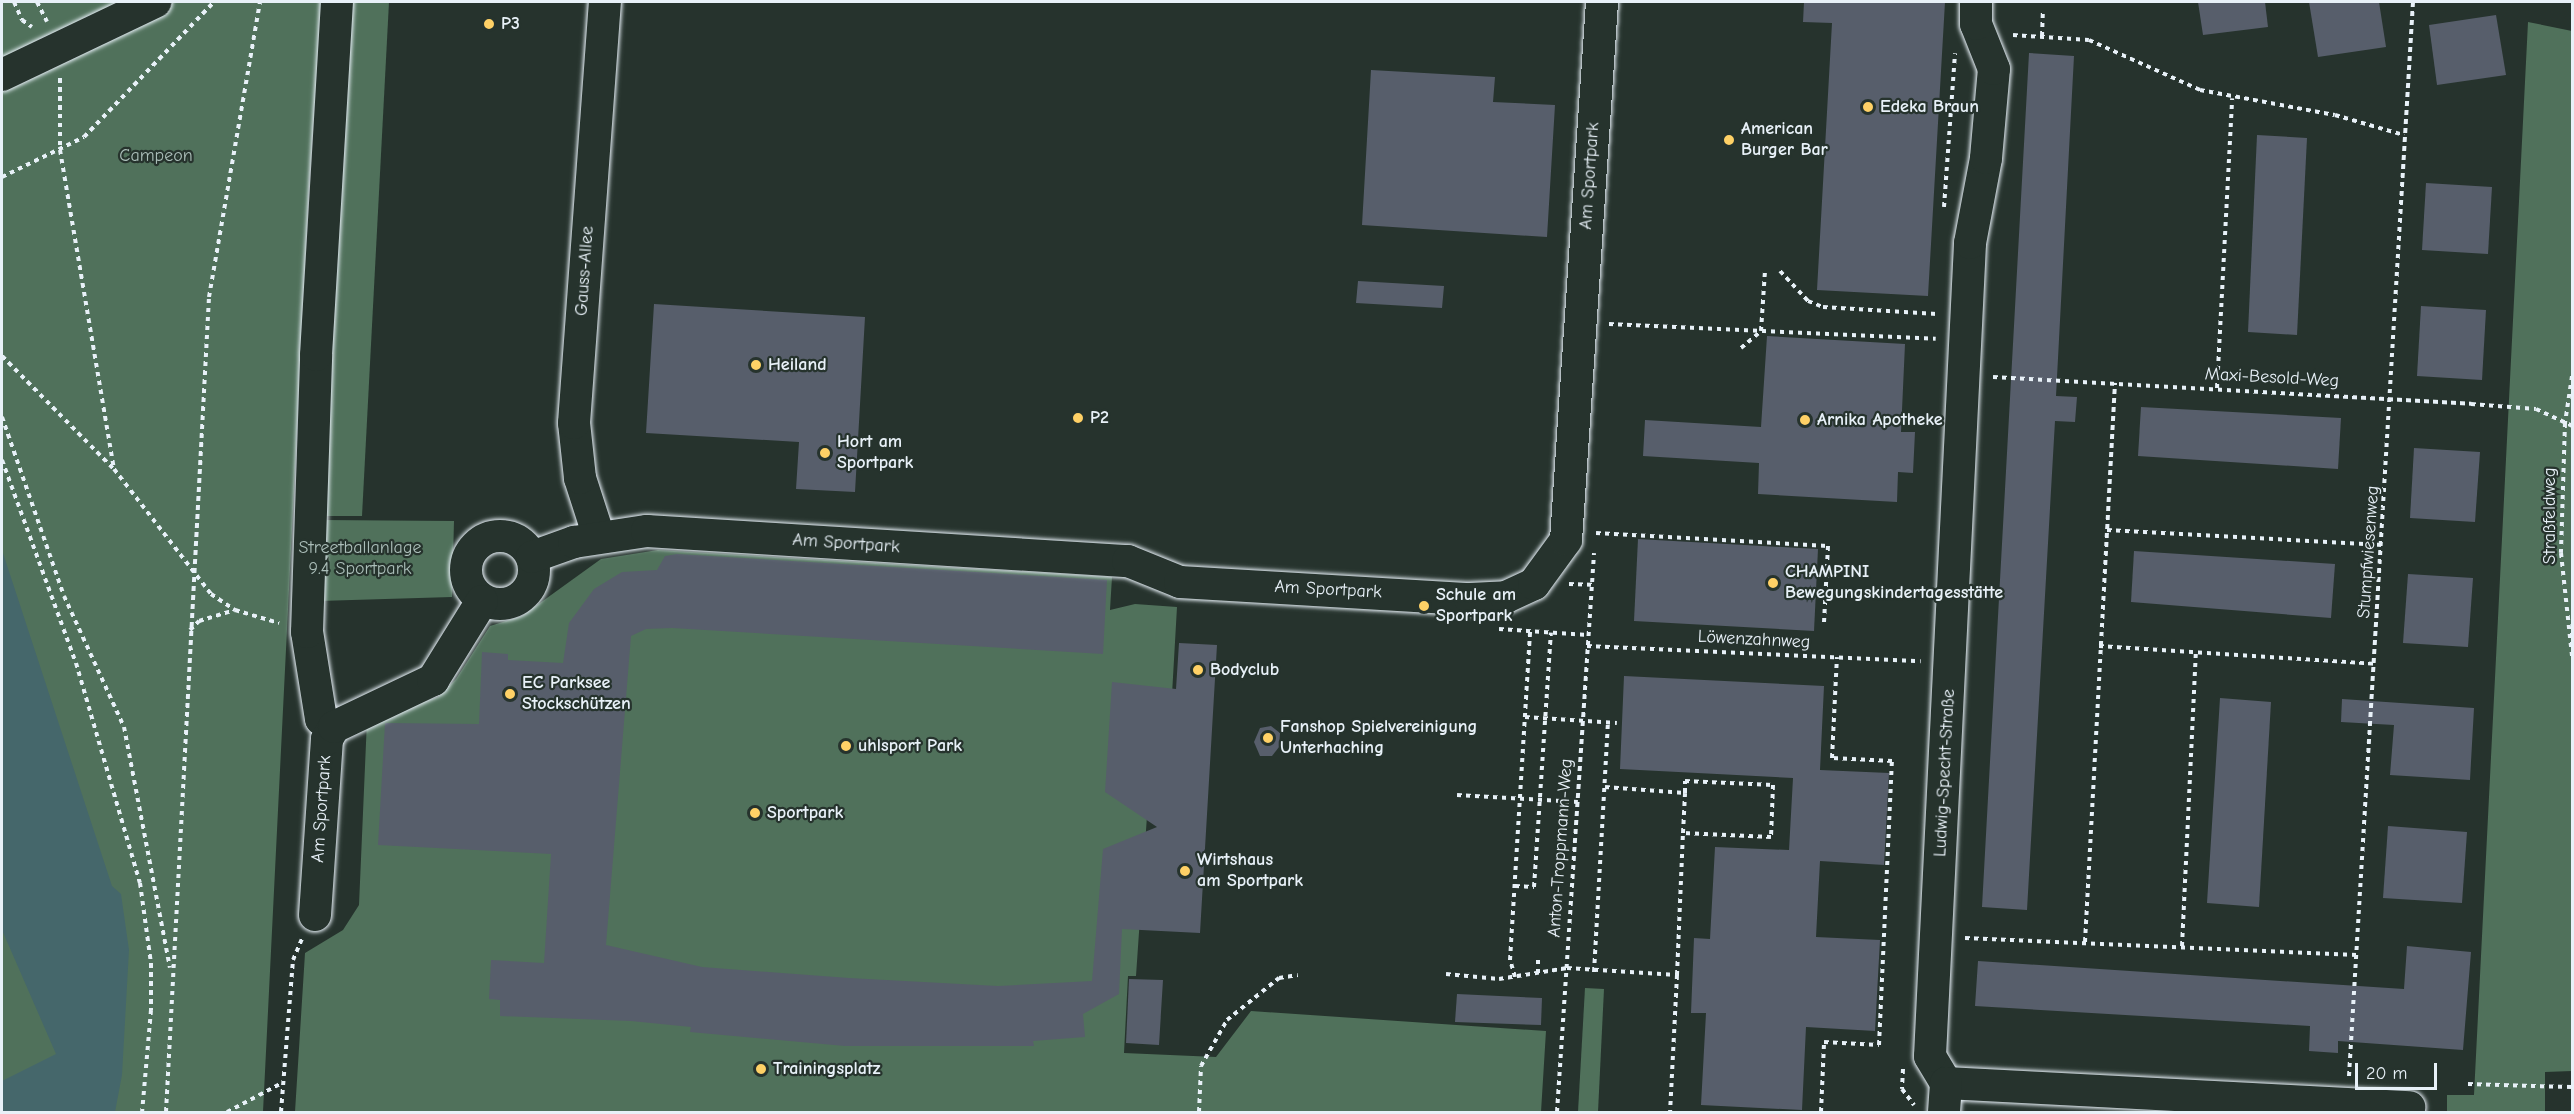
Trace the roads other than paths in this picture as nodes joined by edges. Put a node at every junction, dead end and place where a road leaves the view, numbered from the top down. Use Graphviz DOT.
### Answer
graph roads {
  1 [pos="155,2"];
  2 [pos="337,2"];
  3 [pos="605,2"];
  4 [pos="1602,2"];
  5 [pos="1976,2"];
  6 [pos="2,75"];
  7 [pos="599,537"];
  8 [pos="544,566"];
  9 [pos="489,610"];
  10 [pos="334,728"];
  11 [pos="315,915"];
  12 [pos="1945,1098"];
  13 [pos="2409,1107"];
  1 -- 6 [label="street"];
  2 -- 10 [label="street"];
  3 -- 7 [label="street, Gauss-Allee"];
  4 -- 7 [label="street, Am Sportpark"];
  5 -- 12 [label="street, Ludwig-Specht-Straße"];
  7 -- 8 [label="street, Am Sportpark"];
  8 -- 9 [label="street"];
  8 -- 9 [label="street"];
  9 -- 10 [label="street"];
  10 -- 11 [label="street, Am Sportpark"];
  12 -- 13 [label="street, Ludwig-Specht-Straße"];
}
